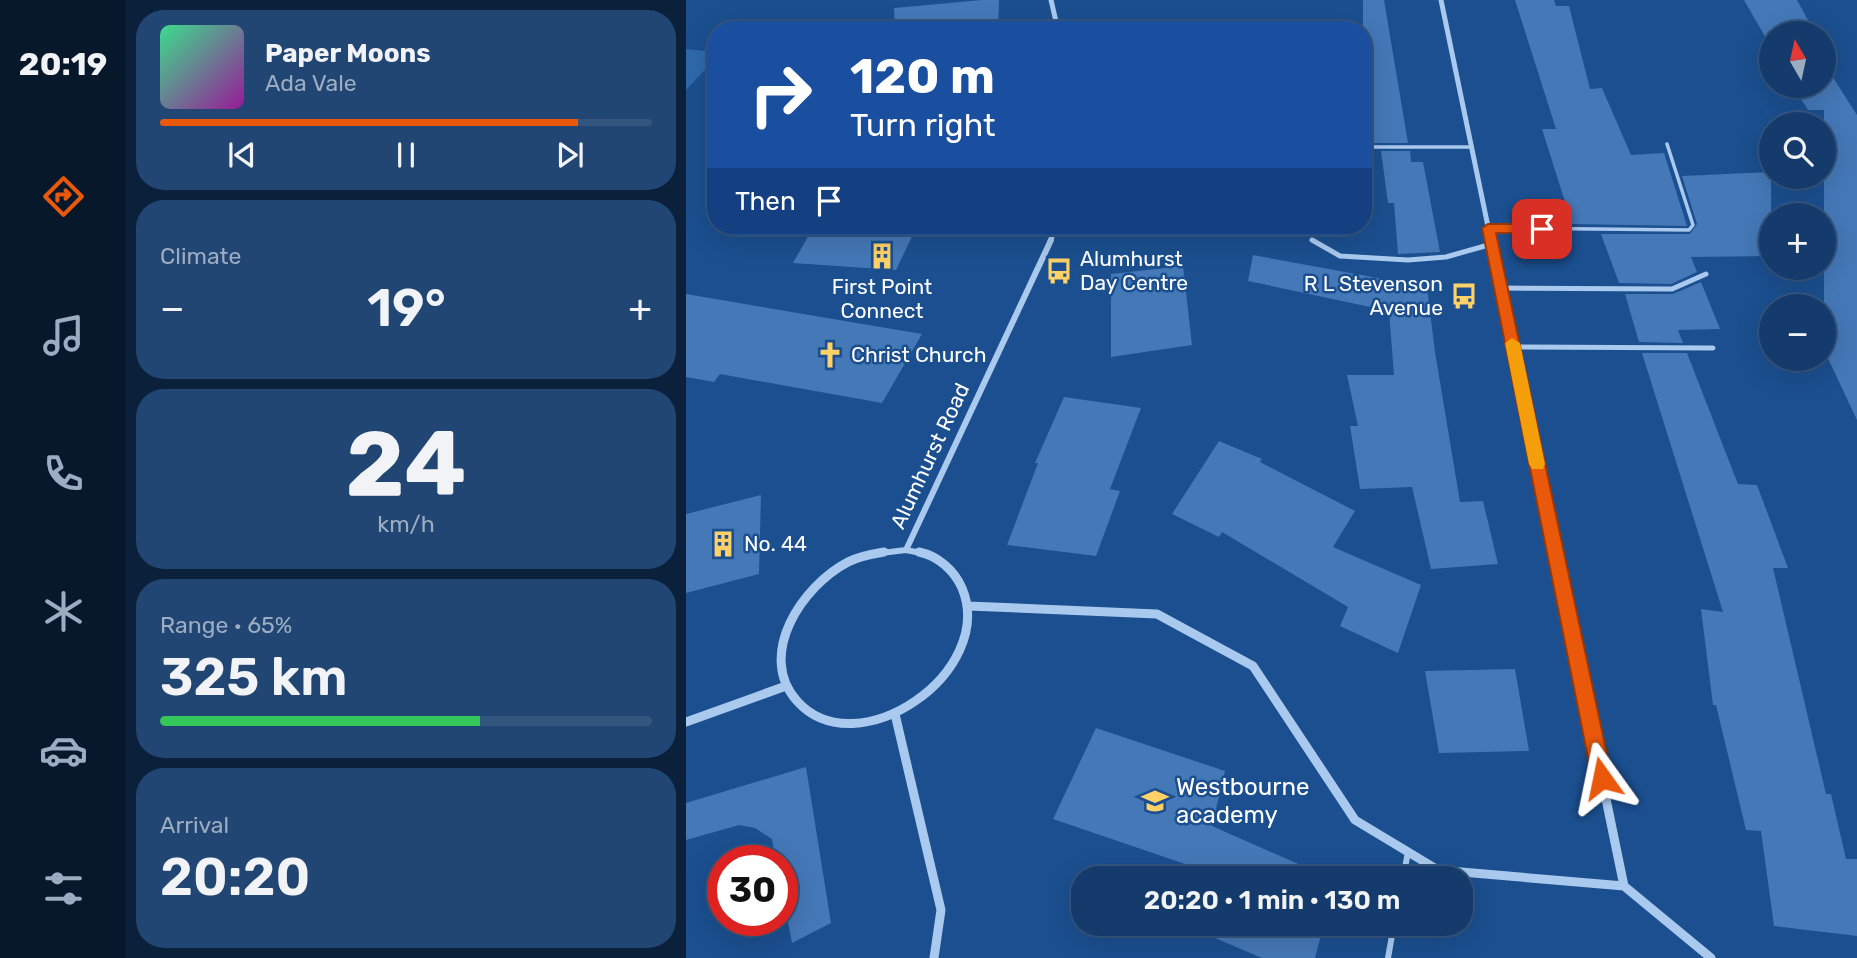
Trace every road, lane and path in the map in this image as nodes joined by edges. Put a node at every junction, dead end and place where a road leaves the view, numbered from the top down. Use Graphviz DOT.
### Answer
graph roads {
  1 [pos="1051,0"];
  2 [pos="1441,0"];
  3 [pos="1056,21"];
  4 [pos="1667,144"];
  5 [pos="1372,147"];
  6 [pos="1472,147"];
  7 [pos="1488,228"];
  8 [pos="1054,235"];
  9 [pos="1311,240"];
  10 [pos="1492,244"];
  11 [pos="1706,274"];
  12 [pos="1501,288"];
  13 [pos="1513,346"];
  14 [pos="1713,348"];
  15 [pos="906,550"];
  16 [pos="968,606"];
  17 [pos="786,686"];
  18 [pos="895,713"];
  19 [pos="686,722"];
  20 [pos="1408,852"];
  21 [pos="1405,866"];
  22 [pos="1624,886"];
  23 [pos="1392,936"];
  24 [pos="934,958"];
  25 [pos="1388,958"];
  26 [pos="1711,958"];
  1 -- 3 [label="street"];
  2 -- 6 [label="street"];
  4 -- 7 [label="lane"];
  5 -- 6 [label="lane"];
  6 -- 7 [label="street"];
  7 -- 10 [label="street"];
  8 -- 15 [label="street, Alumhurst Road"];
  9 -- 10 [label="lane"];
  10 -- 12 [label="street"];
  11 -- 12 [label="lane"];
  12 -- 13 [label="street"];
  13 -- 14 [label="lane"];
  13 -- 22 [label="street"];
  15 -- 16 [label="street"];
  15 -- 17 [label="street"];
  16 -- 18 [label="street"];
  16 -- 20 [label="street"];
  17 -- 18 [label="street"];
  17 -- 19 [label="street"];
  18 -- 24 [label="street"];
  20 -- 21 [label="lane"];
  20 -- 22 [label="street"];
  22 -- 26 [label="street"];
  23 -- 25 [label="lane"];
}
